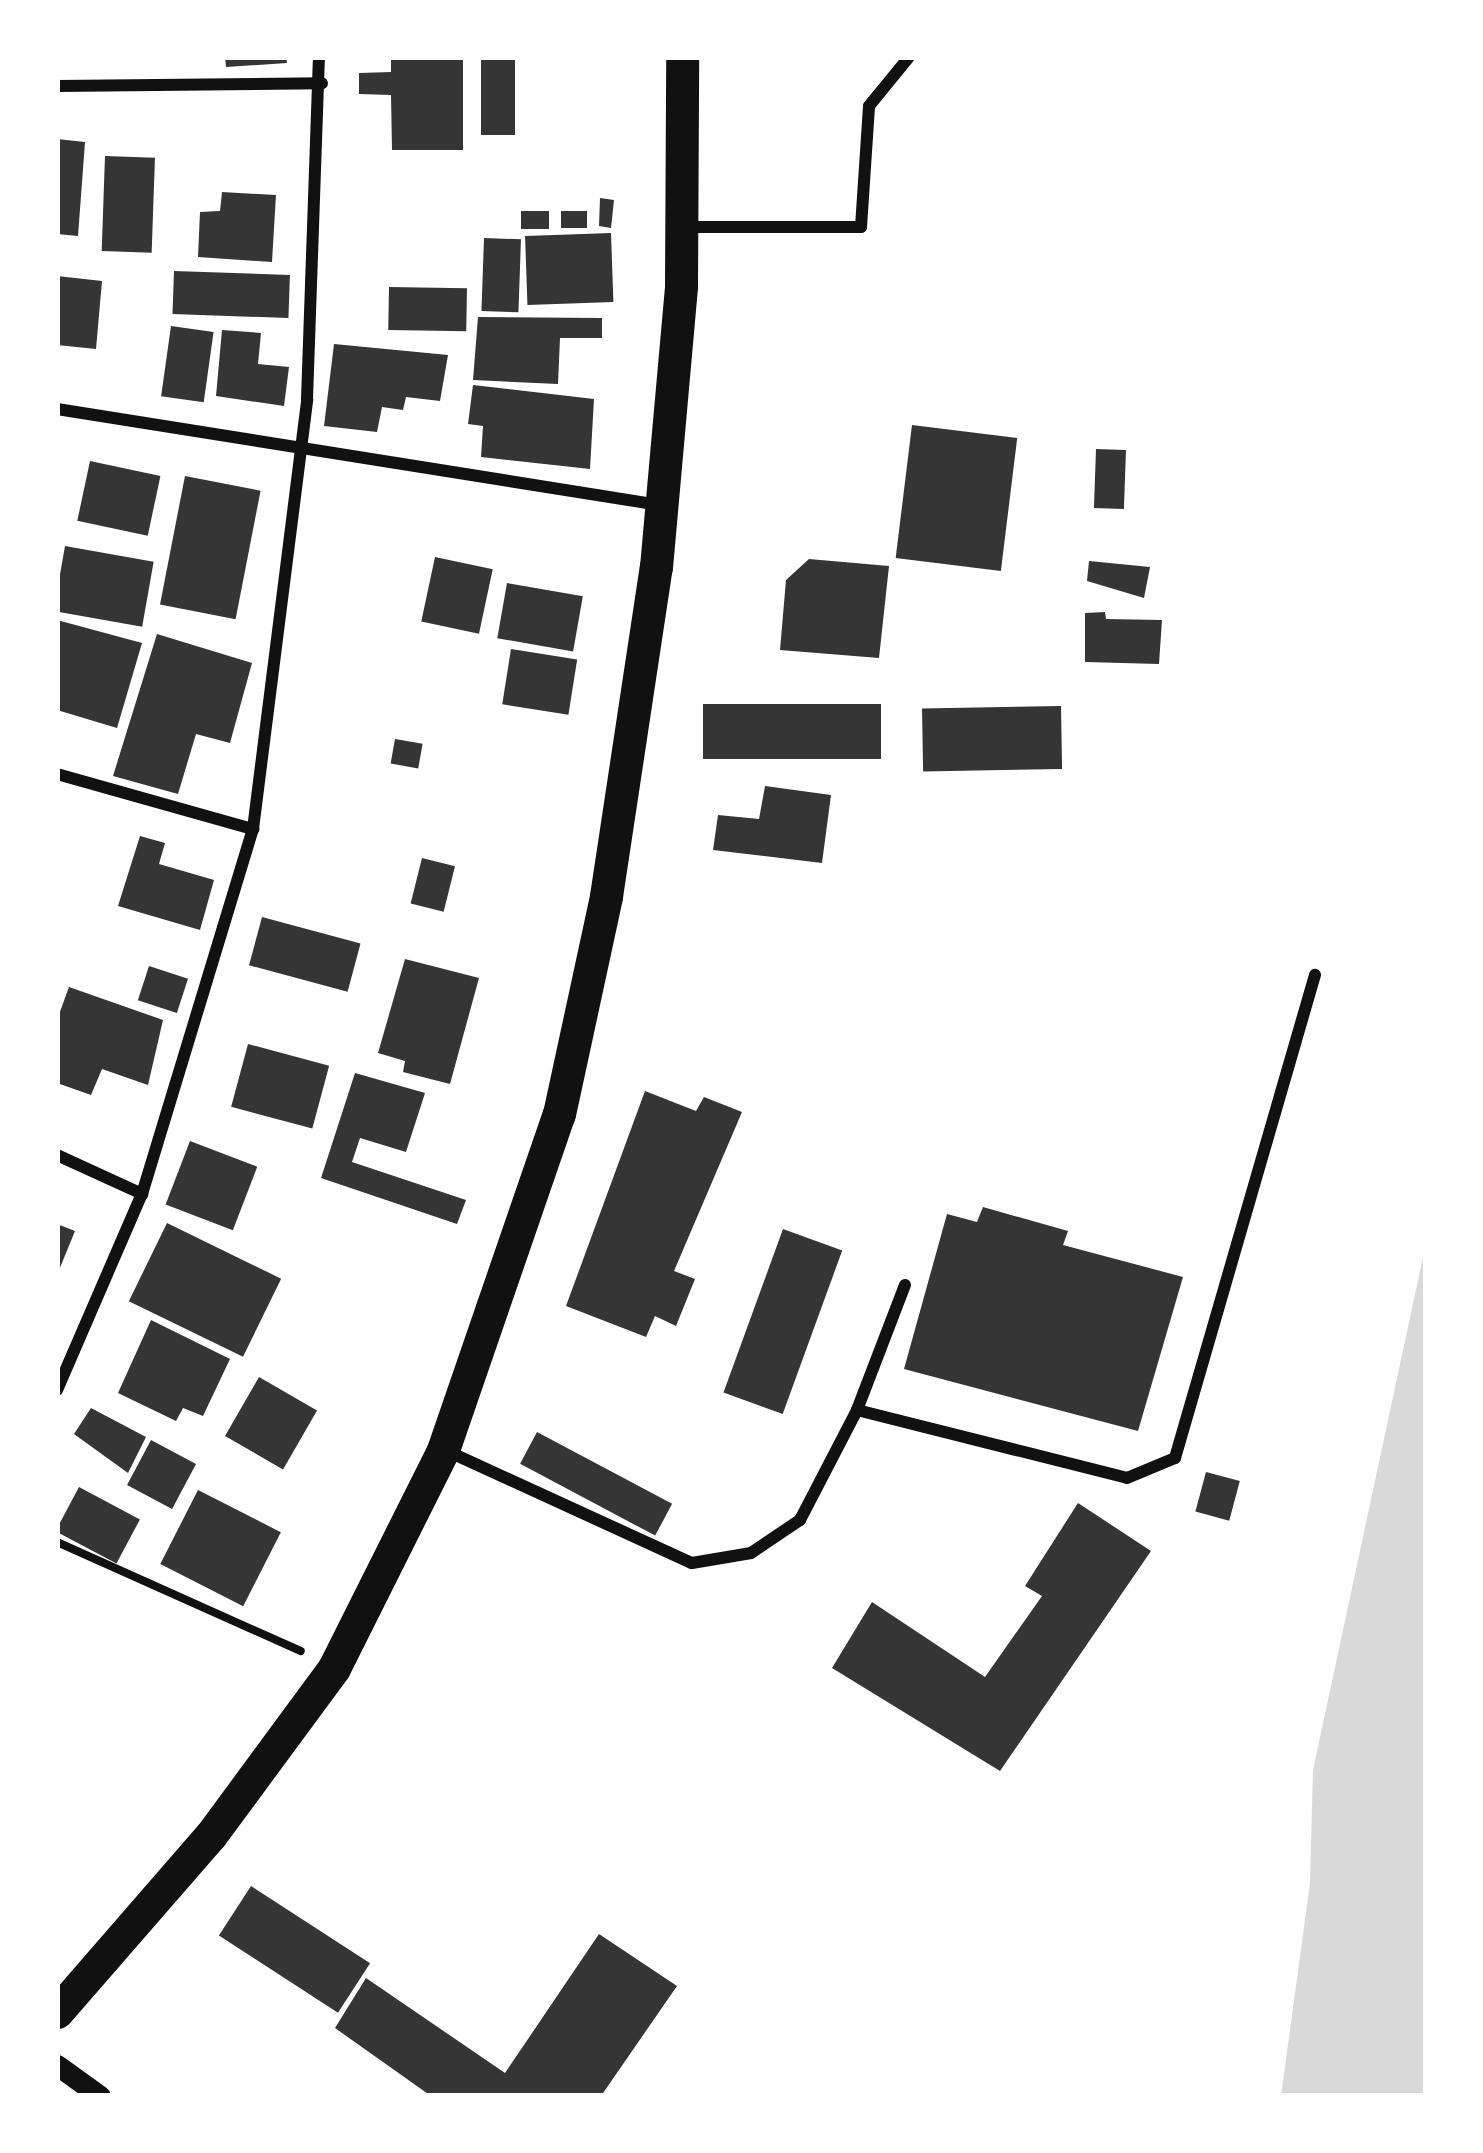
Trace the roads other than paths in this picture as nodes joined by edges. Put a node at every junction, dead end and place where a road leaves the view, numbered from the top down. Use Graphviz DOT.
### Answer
graph roads {
  1 [pos="319,57"];
  2 [pos="682,57"];
  3 [pos="909,57"];
  4 [pos="322,83"];
  5 [pos="57,86"];
  6 [pos="683,227"];
  7 [pos="57,410"];
  8 [pos="301,444"];
  9 [pos="663,505"];
  10 [pos="57,774"];
  11 [pos="253,829"];
  12 [pos="1315,975"];
  13 [pos="57,1155"];
  14 [pos="142,1194"];
  15 [pos="904,1285"];
  16 [pos="57,1390"];
  17 [pos="857,1410"];
  18 [pos="443,1450"];
  19 [pos="57,2012"];
  20 [pos="57,2065"];
  21 [pos="100,2096"];
  1 -- 4 [label="street"];
  2 -- 6 [label="highway"];
  3 -- 6 [label="street"];
  4 -- 5 [label="street"];
  4 -- 8 [label="street"];
  6 -- 9 [label="highway"];
  7 -- 8 [label="street"];
  8 -- 9 [label="street"];
  8 -- 11 [label="street"];
  9 -- 18 [label="highway"];
  10 -- 11 [label="street"];
  11 -- 14 [label="street"];
  12 -- 17 [label="street"];
  13 -- 14 [label="street"];
  14 -- 16 [label="street"];
  15 -- 17 [label="street"];
  17 -- 18 [label="street"];
  18 -- 19 [label="highway"];
  20 -- 21 [label="street"];
}
